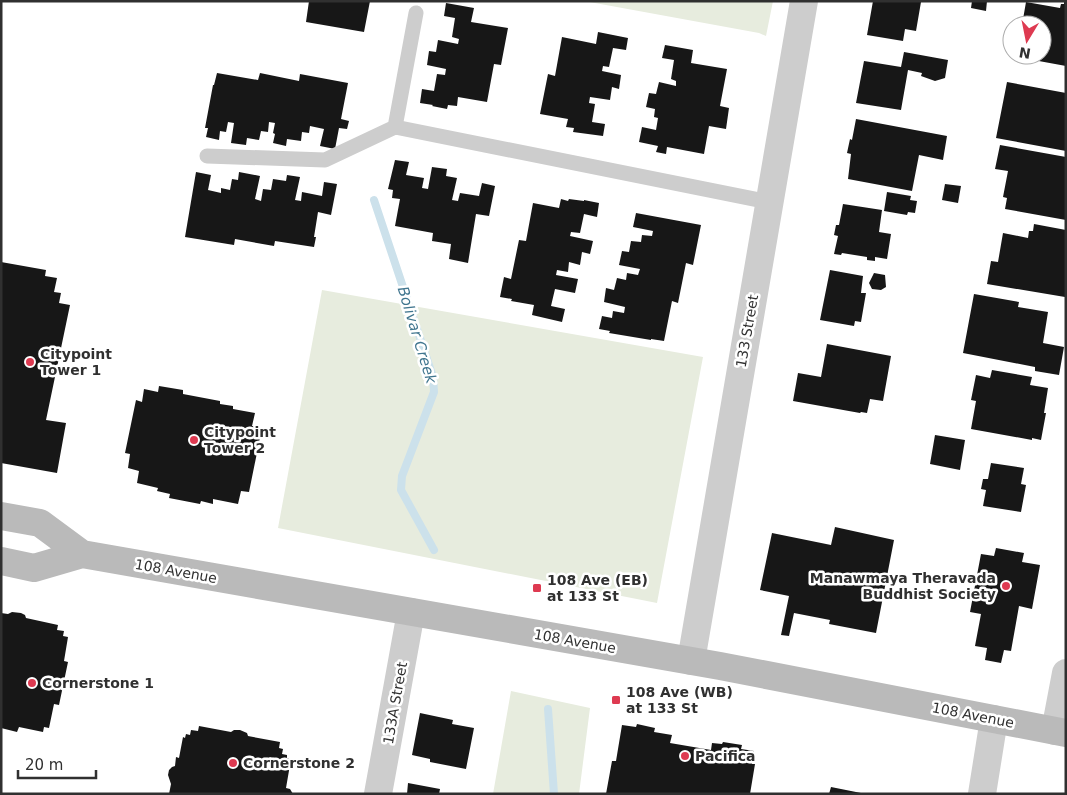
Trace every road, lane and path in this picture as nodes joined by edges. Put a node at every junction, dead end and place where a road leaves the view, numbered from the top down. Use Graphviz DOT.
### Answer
graph roads {
  1 [pos="804,1"];
  2 [pos="416,13"];
  3 [pos="394,128"];
  4 [pos="206,156"];
  5 [pos="770,202"];
  6 [pos="1,516"];
  7 [pos="82,554"];
  8 [pos="1,561"];
  9 [pos="411,612"];
  10 [pos="691,661"];
  11 [pos="1066,673"];
  12 [pos="994,719"];
  13 [pos="1061,732"];
  14 [pos="378,794"];
  15 [pos="982,794"];
  1 -- 5 [label="street, 133 Street"];
  2 -- 3 [label="lane"];
  3 -- 4 [label="lane"];
  3 -- 5 [label="lane"];
  5 -- 10 [label="street, 133 Street"];
  6 -- 7 [label="main road, 108 Avenue"];
  7 -- 8 [label="main road, 108 Avenue"];
  7 -- 9 [label="main road, 108 Avenue"];
  9 -- 10 [label="main road, 108 Avenue"];
  9 -- 14 [label="street, 133A Street"];
  10 -- 12 [label="main road, 108 Avenue"];
  11 -- 13 [label="street"];
  12 -- 13 [label="main road, 108 Avenue"];
  12 -- 15 [label="street"];
}
